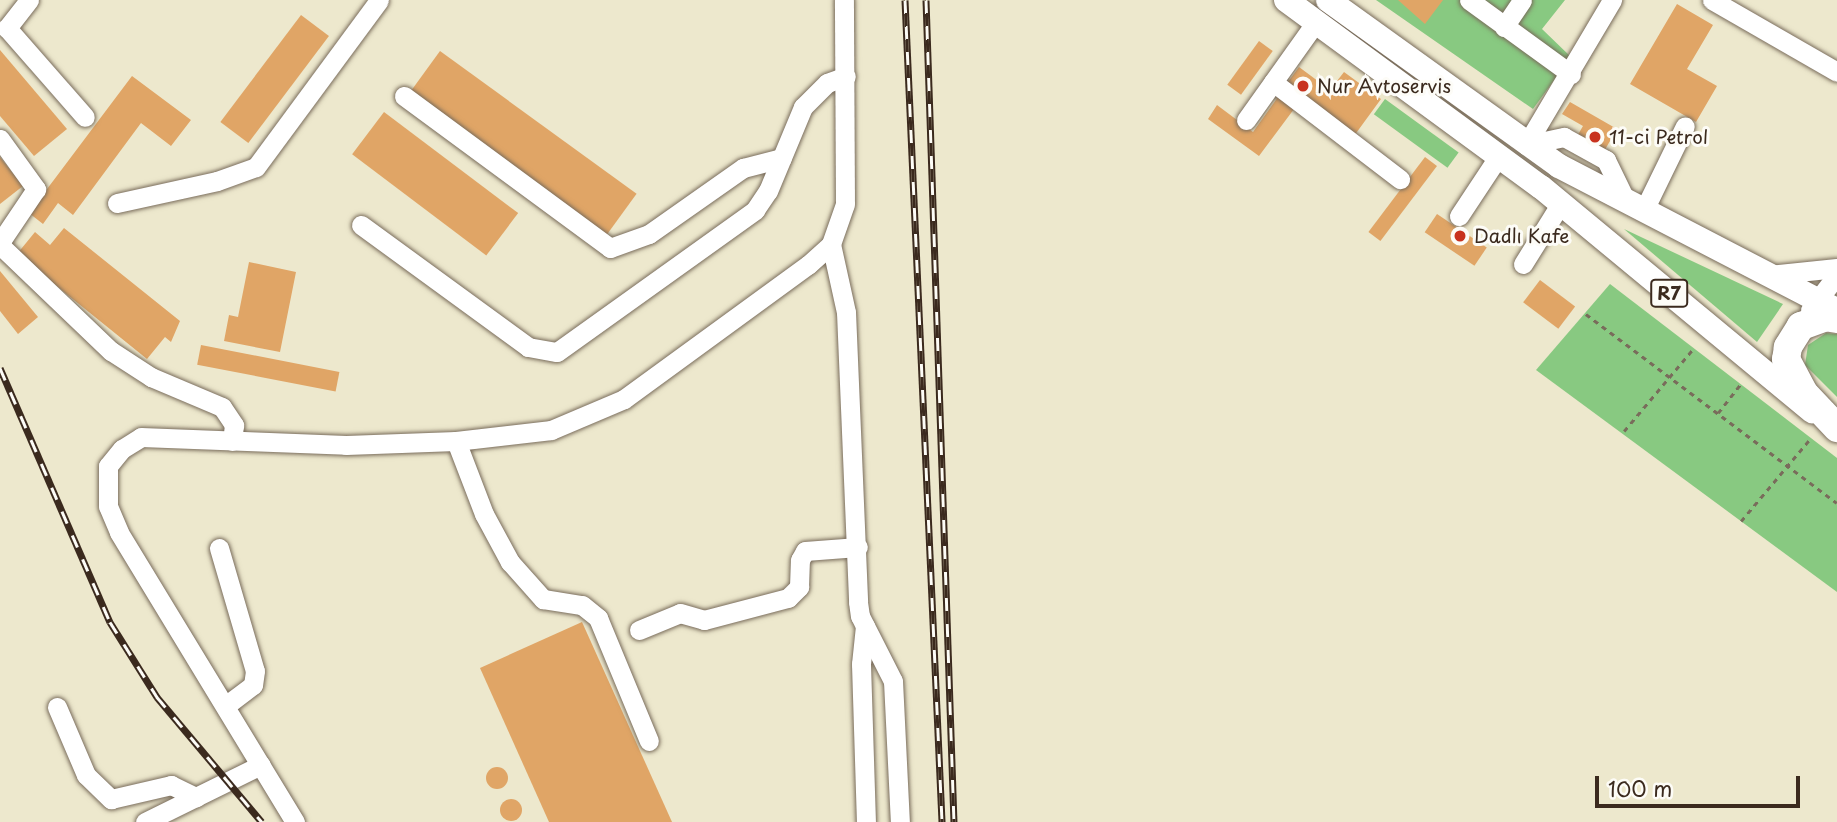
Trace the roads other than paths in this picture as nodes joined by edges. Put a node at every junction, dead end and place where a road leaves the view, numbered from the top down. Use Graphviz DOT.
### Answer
graph roads {
  1 [pos="29,0"];
  2 [pos="379,0"];
  3 [pos="844,0"];
  4 [pos="1286,0"];
  5 [pos="1328,0"];
  6 [pos="1469,0"];
  7 [pos="1522,0"];
  8 [pos="1612,0"];
  9 [pos="1712,0"];
  10 [pos="1316,22"];
  11 [pos="1504,27"];
  12 [pos="4,29"];
  13 [pos="1837,72"];
  14 [pos="1571,74"];
  15 [pos="846,76"];
  16 [pos="1273,82"];
  17 [pos="404,96"];
  18 [pos="85,117"];
  19 [pos="1246,120"];
  20 [pos="1685,125"];
  21 [pos="0,139"];
  22 [pos="1526,145"];
  23 [pos="1498,157"];
  24 [pos="782,158"];
  25 [pos="1400,179"];
  26 [pos="117,203"];
  27 [pos="1561,203"];
  28 [pos="1635,205"];
  29 [pos="1459,216"];
  30 [pos="361,225"];
  31 [pos="831,244"];
  32 [pos="1522,264"];
  33 [pos="1837,268"];
  34 [pos="1769,275"];
  35 [pos="1837,275"];
  36 [pos="1830,310"];
  37 [pos="1837,430"];
  38 [pos="232,441"];
  39 [pos="456,441"];
  40 [pos="858,547"];
  41 [pos="219,548"];
  42 [pos="864,626"];
  43 [pos="639,630"];
  44 [pos="225,706"];
  45 [pos="57,707"];
  46 [pos="649,741"];
  47 [pos="261,765"];
  48 [pos="196,797"];
  49 [pos="145,822"];
  50 [pos="295,822"];
  51 [pos="866,822"];
  52 [pos="900,822"];
  1 -- 12 [label="street"];
  2 -- 26 [label="street"];
  3 -- 15 [label="street"];
  4 -- 10 [label="main road, R7"];
  5 -- 22 [label="main road"];
  6 -- 11 [label="street"];
  7 -- 11 [label="street"];
  8 -- 14 [label="street"];
  9 -- 13 [label="street"];
  10 -- 16 [label="street"];
  10 -- 23 [label="main road, R7"];
  11 -- 14 [label="street"];
  12 -- 18 [label="street"];
  14 -- 22 [label="street"];
  15 -- 24 [label="street"];
  15 -- 31 [label="street"];
  16 -- 19 [label="street"];
  16 -- 25 [label="street"];
  17 -- 24 [label="street"];
  20 -- 28 [label="street"];
  21 -- 38 [label="street"];
  22 -- 28 [label="main road"];
  23 -- 27 [label="main road, R7"];
  23 -- 29 [label="street"];
  24 -- 30 [label="street"];
  27 -- 32 [label="street"];
  27 -- 37 [label="main road, R7"];
  28 -- 34 [label="main road"];
  31 -- 39 [label="street"];
  31 -- 40 [label="street"];
  33 -- 34 [label="street"];
  34 -- 36 [label="main road"];
  35 -- 36 [label="street"];
  36 -- 37 [label="highway"];
  38 -- 39 [label="street"];
  38 -- 44 [label="street"];
  39 -- 46 [label="street"];
  40 -- 42 [label="street"];
  40 -- 43 [label="street"];
  41 -- 44 [label="street"];
  42 -- 51 [label="street"];
  42 -- 52 [label="street"];
  44 -- 47 [label="street"];
  45 -- 48 [label="street"];
  47 -- 48 [label="street"];
  47 -- 50 [label="street"];
  48 -- 49 [label="street"];
}
